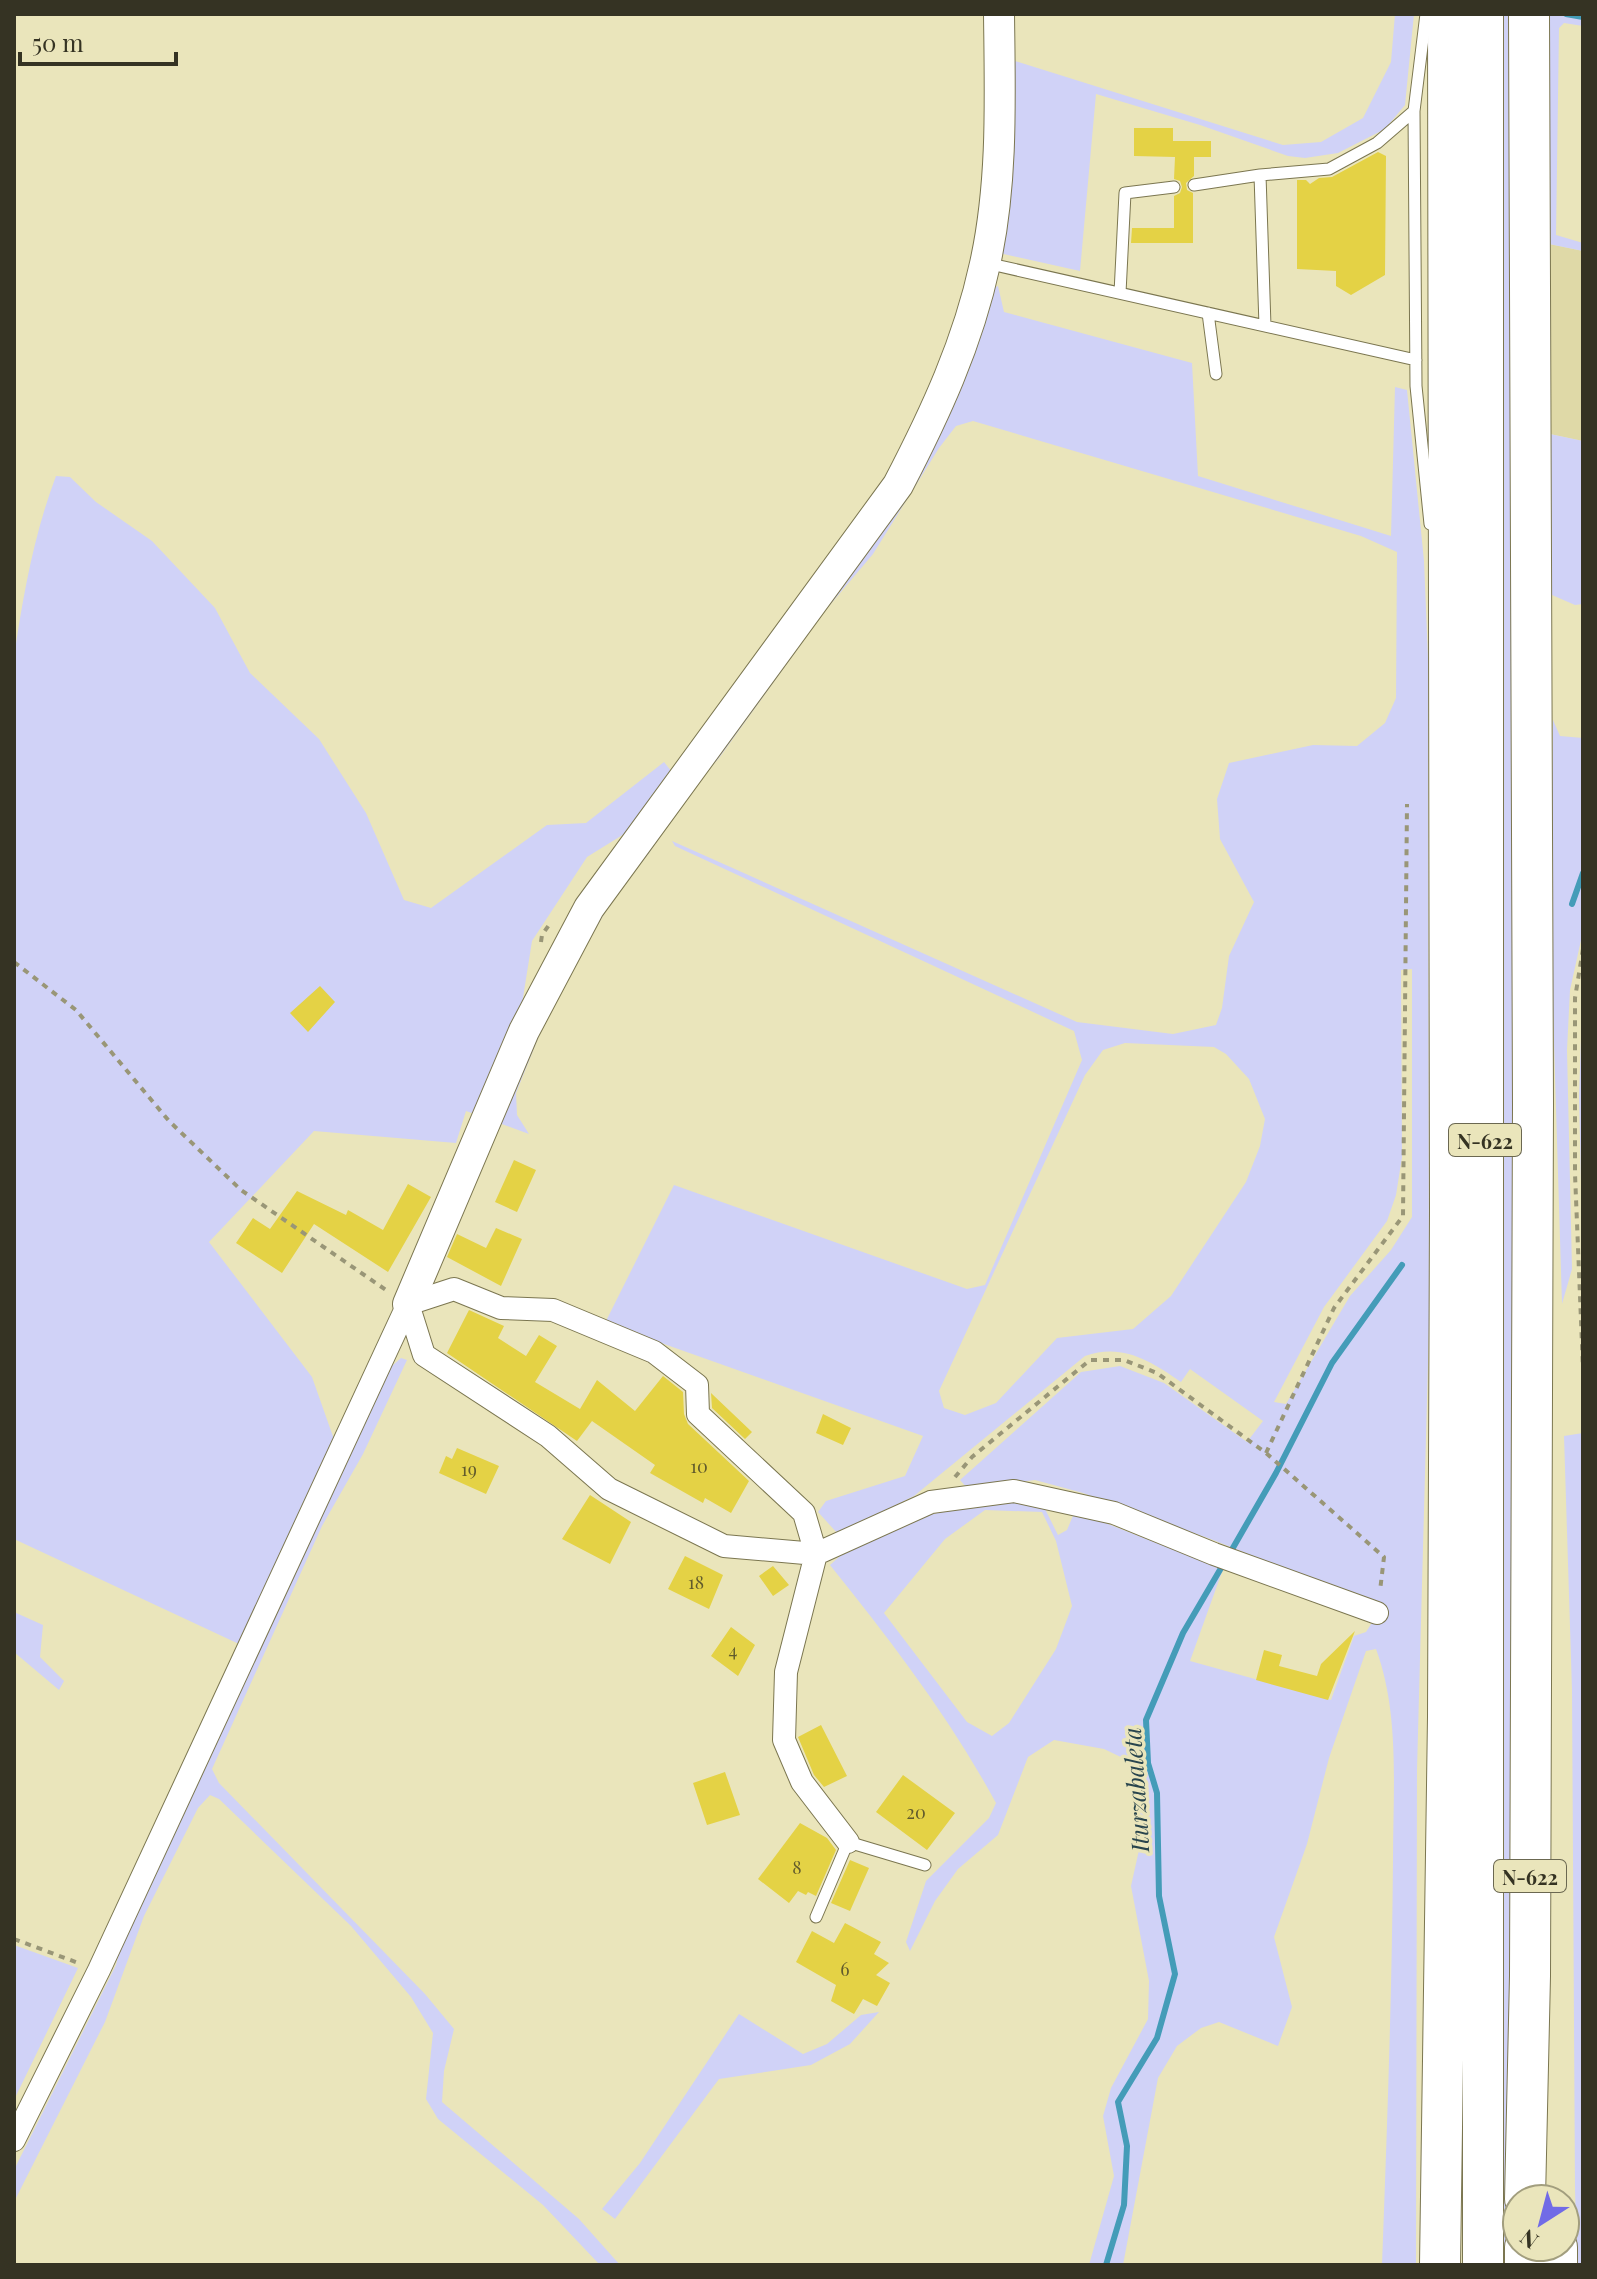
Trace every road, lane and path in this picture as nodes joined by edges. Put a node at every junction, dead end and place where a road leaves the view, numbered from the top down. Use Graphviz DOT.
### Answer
graph roads {
  1 [pos="999,14"];
  2 [pos="1426,14"];
  3 [pos="1448,14"];
  4 [pos="1483,14"];
  5 [pos="1529,14"];
  6 [pos="1414,111"];
  7 [pos="1260,175"];
  8 [pos="1194,185"];
  9 [pos="1174,187"];
  10 [pos="986,263"];
  11 [pos="1120,293"];
  12 [pos="1208,313"];
  13 [pos="1265,326"];
  14 [pos="1416,360"];
  15 [pos="1216,374"];
  16 [pos="1432,544"];
  17 [pos="1436,575"];
  18 [pos="1449,702"];
  19 [pos="1407,804"];
  20 [pos="1583,949"];
  21 [pos="14,962"];
  22 [pos="408,1304"];
  23 [pos="1583,1369"];
  24 [pos="1266,1453"];
  25 [pos="931,1502"];
  26 [pos="816,1554"];
  27 [pos="1377,1613"];
  28 [pos="848,1842"];
  29 [pos="925,1865"];
  30 [pos="816,1917"];
  31 [pos="14,1939"];
  32 [pos="99,1970"];
  33 [pos="1525,2128"];
  34 [pos="14,2140"];
  35 [pos="1525,2183"];
  36 [pos="1540,2183"];
  37 [pos="1442,2265"];
  38 [pos="1483,2265"];
  1 -- 10 [label="street"];
  2 -- 6 [label="lane"];
  3 -- 18 [label="highway"];
  4 -- 38 [label="highway, N-622"];
  5 -- 33 [label="highway, N-622"];
  6 -- 7 [label="lane"];
  6 -- 14 [label="lane"];
  7 -- 8 [label="lane"];
  7 -- 13 [label="lane"];
  9 -- 11 [label="lane"];
  10 -- 11 [label="lane"];
  10 -- 22 [label="street"];
  11 -- 12 [label="lane"];
  12 -- 13 [label="lane"];
  12 -- 15 [label="lane"];
  13 -- 14 [label="lane"];
  14 -- 16 [label="lane"];
  17 -- 18 [label="lane"];
  18 -- 37 [label="highway"];
  19 -- 24 [label="path"];
  20 -- 23 [label="path"];
  21 -- 22 [label="path"];
  22 -- 26 [label="street"];
  22 -- 26 [label="street"];
  22 -- 32 [label="street"];
  24 -- 25 [label="path"];
  24 -- 27 [label="path"];
  25 -- 26 [label="street"];
  25 -- 27 [label="street"];
  26 -- 28 [label="street"];
  28 -- 29 [label="lane"];
  28 -- 30 [label="lane"];
  31 -- 32 [label="path"];
  32 -- 34 [label="street"];
  33 -- 35 [label="highway, N-622"];
  33 -- 36 [label="highway"];
}
